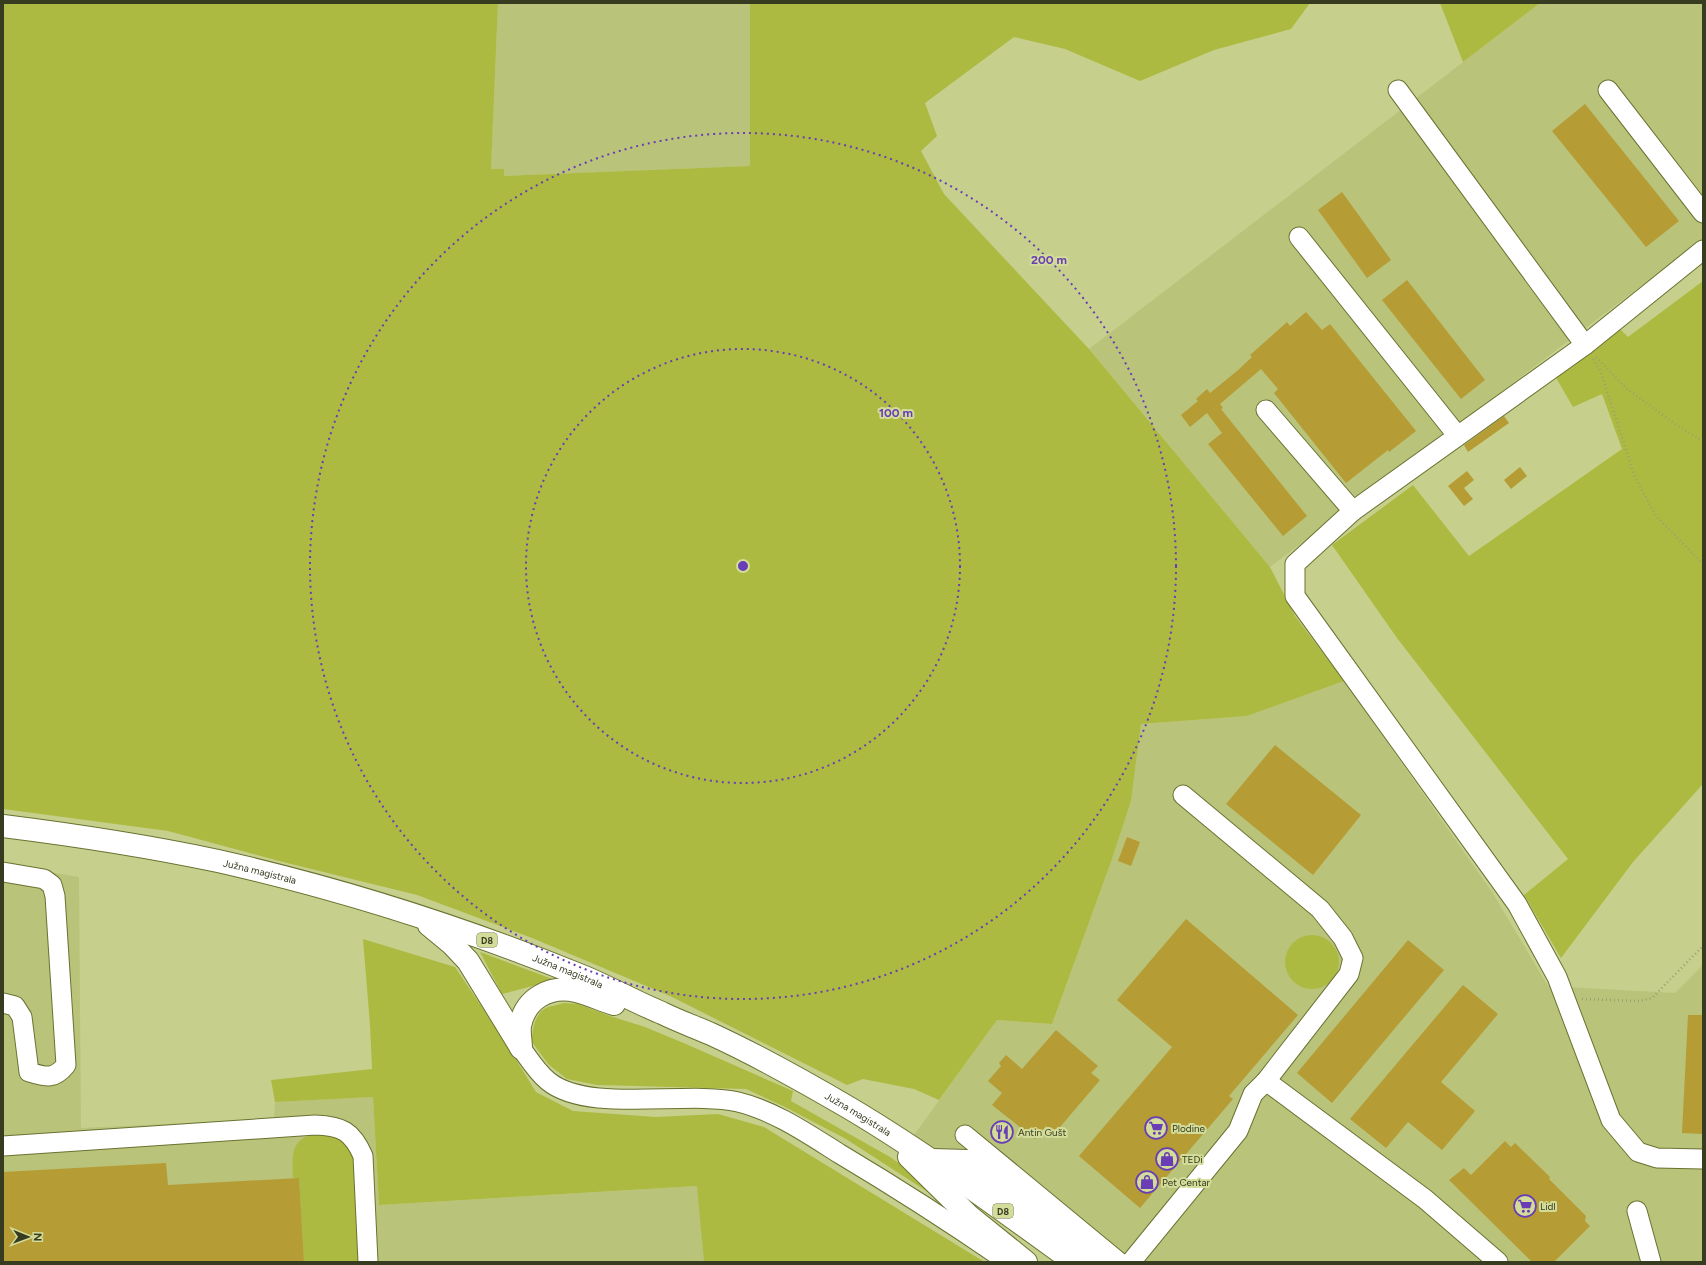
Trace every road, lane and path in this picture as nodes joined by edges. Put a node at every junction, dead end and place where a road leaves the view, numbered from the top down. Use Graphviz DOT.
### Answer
graph roads {
  1 [pos="1398,90"];
  2 [pos="1608,90"];
  3 [pos="1703,213"];
  4 [pos="1299,237"];
  5 [pos="1703,250"];
  6 [pos="1584,345"];
  7 [pos="1266,410"];
  8 [pos="1457,435"];
  9 [pos="1703,441"];
  10 [pos="1353,511"];
  11 [pos="1703,564"];
  12 [pos="1183,795"];
  13 [pos="3,826"];
  14 [pos="3,872"];
  15 [pos="417,916"];
  16 [pos="1703,946"];
  17 [pos="1565,998"];
  18 [pos="3,1003"];
  19 [pos="660,1013"];
  20 [pos="521,1048"];
  21 [pos="1266,1081"];
  22 [pos="861,1116"];
  23 [pos="965,1135"];
  24 [pos="3,1146"];
  25 [pos="1703,1159"];
  26 [pos="932,1160"];
  27 [pos="1637,1211"];
  28 [pos="368,1262"];
  29 [pos="1008,1262"];
  30 [pos="1026,1262"];
  31 [pos="1074,1262"];
  32 [pos="1100,1262"];
  33 [pos="1119,1262"];
  34 [pos="1131,1262"];
  35 [pos="1498,1262"];
  36 [pos="1650,1262"];
  1 -- 6 [label="street"];
  2 -- 3 [label="street"];
  4 -- 8 [label="street"];
  5 -- 6 [label="street"];
  6 -- 8 [label="street"];
  6 -- 9 [label="path"];
  6 -- 11 [label="path"];
  7 -- 10 [label="street"];
  8 -- 10 [label="street"];
  10 -- 17 [label="street"];
  12 -- 21 [label="street"];
  13 -- 15 [label="main road, Južna magistrala / D8"];
  14 -- 18 [label="street"];
  15 -- 19 [label="main road, Južna magistrala / D8"];
  15 -- 20 [label="main road"];
  16 -- 17 [label="path"];
  17 -- 25 [label="street"];
  19 -- 20 [label="main road"];
  19 -- 22 [label="main road, Južna magistrala / D8"];
  20 -- 29 [label="street"];
  21 -- 34 [label="street"];
  21 -- 35 [label="street"];
  22 -- 26 [label="main road, Južna magistrala / D8"];
  22 -- 30 [label="main road"];
  23 -- 33 [label="street"];
  24 -- 28 [label="street"];
  26 -- 31 [label="main road, Južna magistrala / D8"];
  26 -- 32 [label="main road"];
  27 -- 36 [label="street"];
}
